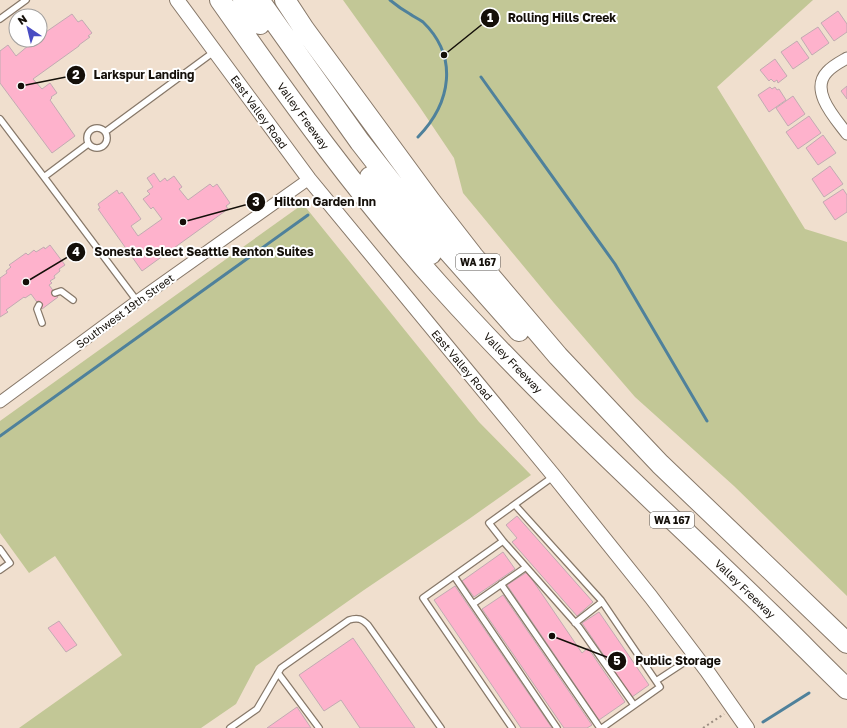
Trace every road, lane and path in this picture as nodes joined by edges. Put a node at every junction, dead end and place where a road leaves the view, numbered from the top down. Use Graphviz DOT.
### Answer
graph roads {
  1 [pos="26,0"];
  2 [pos="177,0"];
  3 [pos="220,0"];
  4 [pos="243,0"];
  5 [pos="258,0"];
  6 [pos="288,3"];
  7 [pos="0,19"];
  8 [pos="215,51"];
  9 [pos="847,58"];
  10 [pos="0,119"];
  11 [pos="105,132"];
  12 [pos="847,134"];
  13 [pos="88,144"];
  14 [pos="44,177"];
  15 [pos="309,179"];
  16 [pos="55,293"];
  17 [pos="73,300"];
  18 [pos="137,301"];
  19 [pos="39,305"];
  20 [pos="42,323"];
  21 [pos="499,349"];
  22 [pos="0,402"];
  23 [pos="660,464"];
  24 [pos="554,476"];
  25 [pos="515,505"];
  26 [pos="503,541"];
  27 [pos="0,549"];
  28 [pos="526,567"];
  29 [pos="0,570"];
  30 [pos="454,576"];
  31 [pos="501,584"];
  32 [pos="602,602"];
  33 [pos="473,604"];
  34 [pos="575,623"];
  35 [pos="847,643"];
  36 [pos="695,655"];
  37 [pos="278,673"];
  38 [pos="656,681"];
  39 [pos="847,689"];
  40 [pos="634,705"];
  41 [pos="733,707"];
  42 [pos="230,728"];
  43 [pos="319,728"];
  44 [pos="441,728"];
  45 [pos="512,728"];
  46 [pos="557,728"];
  47 [pos="601,728"];
  48 [pos="703,728"];
  49 [pos="747,728"];
  1 -- 7 [label="lane"];
  2 -- 8 [label="street, East Valley Road"];
  3 -- 21 [label="highway, Valley Freeway / WA 167"];
  4 -- 21 [label="highway"];
  5 -- 23 [label="highway"];
  6 -- 23 [label="highway, WA 167"];
  8 -- 11 [label="lane"];
  8 -- 15 [label="street, East Valley Road"];
  9 -- 12 [label="street"];
  10 -- 14 [label="lane"];
  11 -- 13 [label="lane"];
  11 -- 13 [label="lane"];
  13 -- 14 [label="lane"];
  14 -- 18 [label="lane"];
  15 -- 18 [label="street, Southwest 19th Street"];
  15 -- 24 [label="street, East Valley Road"];
  16 -- 17 [label="lane"];
  18 -- 22 [label="street, Southwest 19th Street"];
  19 -- 20 [label="lane"];
  21 -- 39 [label="highway, Valley Freeway / WA 167"];
  23 -- 35 [label="highway, WA 167"];
  24 -- 25 [label="lane"];
  24 -- 36 [label="street, East Valley Road"];
  25 -- 26 [label="lane"];
  25 -- 32 [label="lane"];
  26 -- 28 [label="lane"];
  26 -- 30 [label="lane"];
  27 -- 29 [label="lane"];
  28 -- 31 [label="lane"];
  28 -- 34 [label="lane"];
  30 -- 33 [label="lane"];
  30 -- 45 [label="lane"];
  31 -- 33 [label="lane"];
  31 -- 47 [label="lane"];
  32 -- 34 [label="lane"];
  32 -- 38 [label="lane"];
  33 -- 46 [label="lane"];
  34 -- 40 [label="lane"];
  36 -- 38 [label="lane"];
  36 -- 41 [label="street, East Valley Road"];
  37 -- 42 [label="lane"];
  37 -- 43 [label="lane"];
  37 -- 44 [label="lane"];
  38 -- 40 [label="lane"];
  40 -- 47 [label="lane"];
  41 -- 48 [label="path"];
  41 -- 49 [label="street, East Valley Road"];
}
